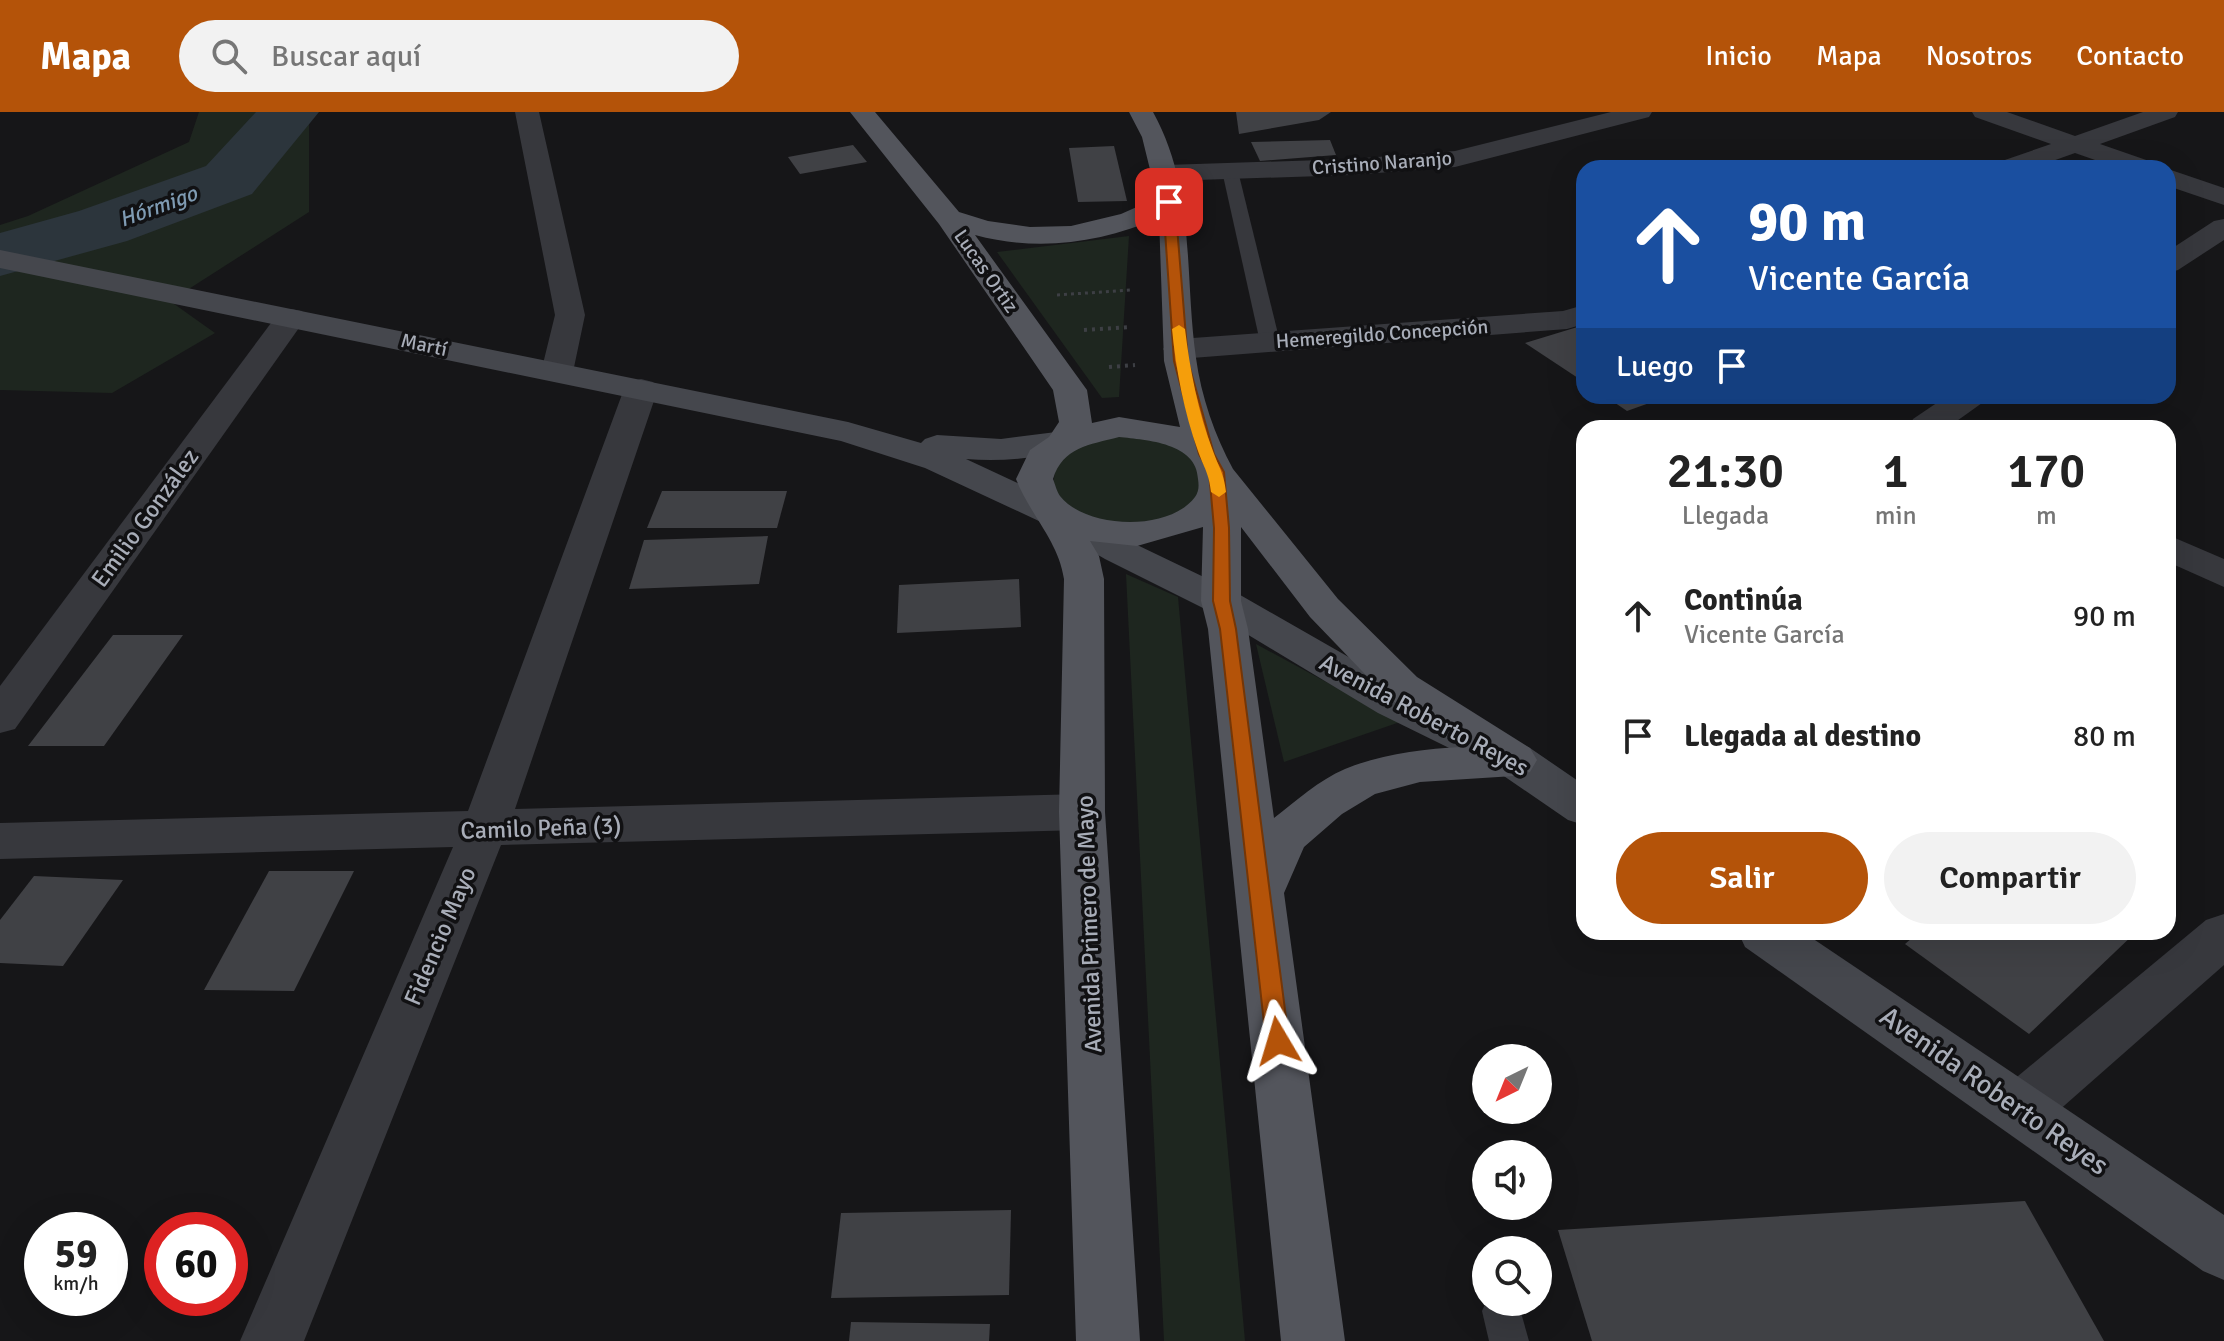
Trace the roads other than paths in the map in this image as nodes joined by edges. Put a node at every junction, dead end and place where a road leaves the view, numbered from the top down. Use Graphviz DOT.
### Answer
graph roads {
  1 [pos="527,112"];
  2 [pos="862,112"];
  3 [pos="1141,112"];
  4 [pos="1640,112"];
  5 [pos="1984,112"];
  6 [pos="2166,112"];
  7 [pos="2077,145"];
  8 [pos="2032,160"];
  9 [pos="2120,160"];
  10 [pos="1230,171"];
  11 [pos="2176,180"];
  12 [pos="1168,188"];
  13 [pos="2224,197"];
  14 [pos="949,218"];
  15 [pos="2224,227"];
  16 [pos="0,259"];
  17 [pos="2176,259"];
  18 [pos="1576,317"];
  19 [pos="291,318"];
  20 [pos="1270,342"];
  21 [pos="1180,344"];
  22 [pos="557,372"];
  23 [pos="641,389"];
  24 [pos="1959,404"];
  25 [pos="1937,420"];
  26 [pos="848,432"];
  27 [pos="1064,441"];
  28 [pos="1212,463"];
  29 [pos="1054,514"];
  30 [pos="2176,551"];
  31 [pos="2224,575"];
  32 [pos="1221,601"];
  33 [pos="0,718"];
  34 [pos="1514,760"];
  35 [pos="1576,803"];
  36 [pos="1082,812"];
  37 [pos="484,830"];
  38 [pos="0,841"];
  39 [pos="1260,892"];
  40 [pos="2224,935"];
  41 [pos="1775,940"];
  42 [pos="2020,1109"];
  43 [pos="2224,1250"];
  44 [pos="272,1341"];
  45 [pos="1108,1341"];
  46 [pos="1313,1341"];
  1 -- 22 [label="street"];
  2 -- 14 [label="main road, Lucas Ortiz"];
  3 -- 12 [label="main road"];
  4 -- 10 [label="street, Cristino Naranjo"];
  5 -- 7 [label="street"];
  6 -- 7 [label="street"];
  7 -- 8 [label="street"];
  7 -- 9 [label="street"];
  10 -- 12 [label="street, Cristino Naranjo"];
  10 -- 20 [label="lane"];
  11 -- 13 [label="street"];
  12 -- 14 [label="main road"];
  12 -- 21 [label="main road"];
  14 -- 27 [label="main road, Lucas Ortiz"];
  15 -- 17 [label="street"];
  16 -- 19 [label="main road, Martí"];
  18 -- 20 [label="street, Hemeregildo Concepción"];
  19 -- 22 [label="main road, Martí"];
  19 -- 33 [label="street, Emilio González"];
  20 -- 21 [label="street, Hemeregildo Concepción"];
  21 -- 28 [label="main road"];
  22 -- 23 [label="main road, Martí"];
  23 -- 26 [label="main road, Martí"];
  23 -- 37 [label="street, Fidencio Mayo"];
  24 -- 25 [label="street"];
  26 -- 27 [label="main road, Martí"];
  26 -- 29 [label="main road, Martí"];
  27 -- 28 [label="main road"];
  27 -- 29 [label="main road, Avenida Primero de Mayo"];
  28 -- 29 [label="main road"];
  28 -- 32 [label="main road"];
  28 -- 34 [label="main road"];
  29 -- 32 [label="main road, Avenida Roberto Reyes"];
  29 -- 36 [label="main road, Avenida Primero de Mayo"];
  30 -- 31 [label="street"];
  32 -- 34 [label="main road, Avenida Roberto Reyes"];
  32 -- 39 [label="main road"];
  34 -- 35 [label="main road, Avenida Roberto Reyes"];
  34 -- 39 [label="main road"];
  36 -- 37 [label="street, Camilo Peña (3)"];
  36 -- 45 [label="main road, Avenida Primero de Mayo"];
  37 -- 38 [label="street, Camilo Peña (3)"];
  37 -- 44 [label="street, Fidencio Mayo"];
  39 -- 46 [label="main road"];
  40 -- 42 [label="street"];
  41 -- 42 [label="main road, Avenida Roberto Reyes"];
  42 -- 43 [label="main road, Avenida Roberto Reyes"];
}
